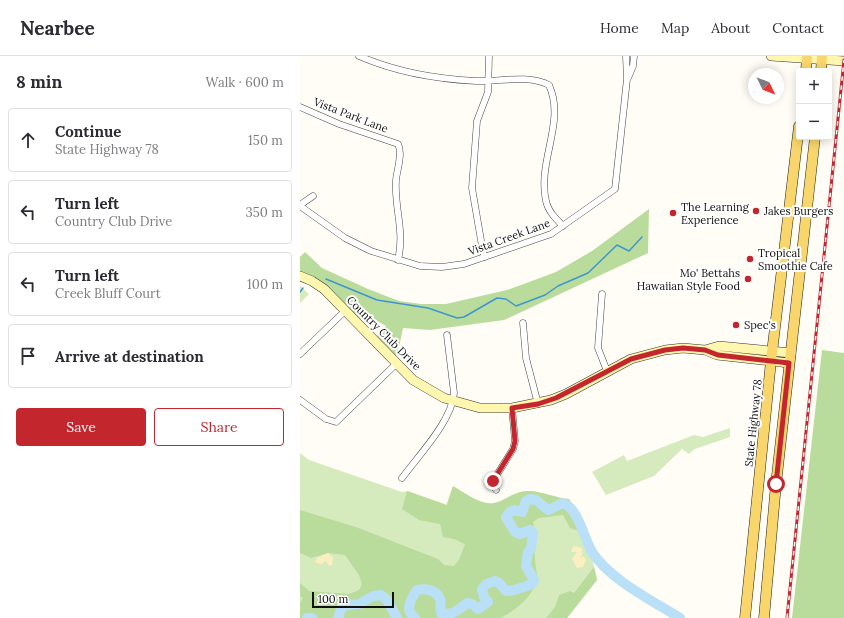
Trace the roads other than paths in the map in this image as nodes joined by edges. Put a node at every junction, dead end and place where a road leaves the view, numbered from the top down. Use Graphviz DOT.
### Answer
graph roads {
  1 [pos="360,56"];
  2 [pos="489,56"];
  3 [pos="626,56"];
  4 [pos="634,56"];
  5 [pos="771,56"];
  6 [pos="807,58"];
  7 [pos="822,58"];
  8 [pos="844,61"];
  9 [pos="806,68"];
  10 [pos="821,68"];
  11 [pos="627,79"];
  12 [pos="489,82"];
  13 [pos="300,108"];
  14 [pos="797,140"];
  15 [pos="814,140"];
  16 [pos="795,160"];
  17 [pos="313,196"];
  18 [pos="301,206"];
  19 [pos="806,220"];
  20 [pos="563,226"];
  21 [pos="485,257"];
  22 [pos="398,260"];
  23 [pos="300,276"];
  24 [pos="602,294"];
  25 [pos="345,311"];
  26 [pos="523,323"];
  27 [pos="447,335"];
  28 [pos="300,354"];
  29 [pos="772,356"];
  30 [pos="790,358"];
  31 [pos="396,364"];
  32 [pos="607,371"];
  33 [pos="300,400"];
  34 [pos="452,401"];
  35 [pos="538,404"];
  36 [pos="512,408"];
  37 [pos="402,478"];
  38 [pos="496,490"];
  39 [pos="746,614"];
  40 [pos="764,614"];
  1 -- 12 [label="street"];
  2 -- 12 [label="street"];
  3 -- 11 [label="street, Vista Creek Lane"];
  4 -- 11 [label="street, Vista Creek Lane"];
  5 -- 6 [label="street"];
  6 -- 7 [label="street"];
  6 -- 9 [label="main road"];
  7 -- 8 [label="street"];
  7 -- 10 [label="main road"];
  11 -- 20 [label="street, Vista Creek Lane"];
  12 -- 20 [label="street"];
  12 -- 21 [label="street"];
  13 -- 22 [label="street, Vista Park Lane"];
  14 -- 16 [label="main road, State Highway 78"];
  15 -- 19 [label="main road"];
  16 -- 19 [label="main road"];
  16 -- 29 [label="main road, State Highway 78"];
  17 -- 18 [label="street"];
  18 -- 22 [label="street, Vista Creek Lane"];
  19 -- 30 [label="main road"];
  20 -- 21 [label="street, Vista Creek Lane"];
  21 -- 22 [label="street, Vista Creek Lane"];
  23 -- 25 [label="street, Country Club Drive"];
  24 -- 32 [label="street"];
  25 -- 28 [label="street"];
  25 -- 31 [label="street, Country Club Drive"];
  26 -- 35 [label="street"];
  27 -- 34 [label="street"];
  29 -- 30 [label="street, Country Club Drive"];
  29 -- 32 [label="street, Country Club Drive"];
  29 -- 39 [label="main road, State Highway 78"];
  30 -- 40 [label="main road"];
  31 -- 33 [label="street"];
  31 -- 34 [label="street, Country Club Drive"];
  32 -- 35 [label="street, Country Club Drive"];
  34 -- 36 [label="street, Country Club Drive"];
  34 -- 37 [label="street"];
  35 -- 36 [label="street, Country Club Drive"];
  36 -- 38 [label="street"];
}
